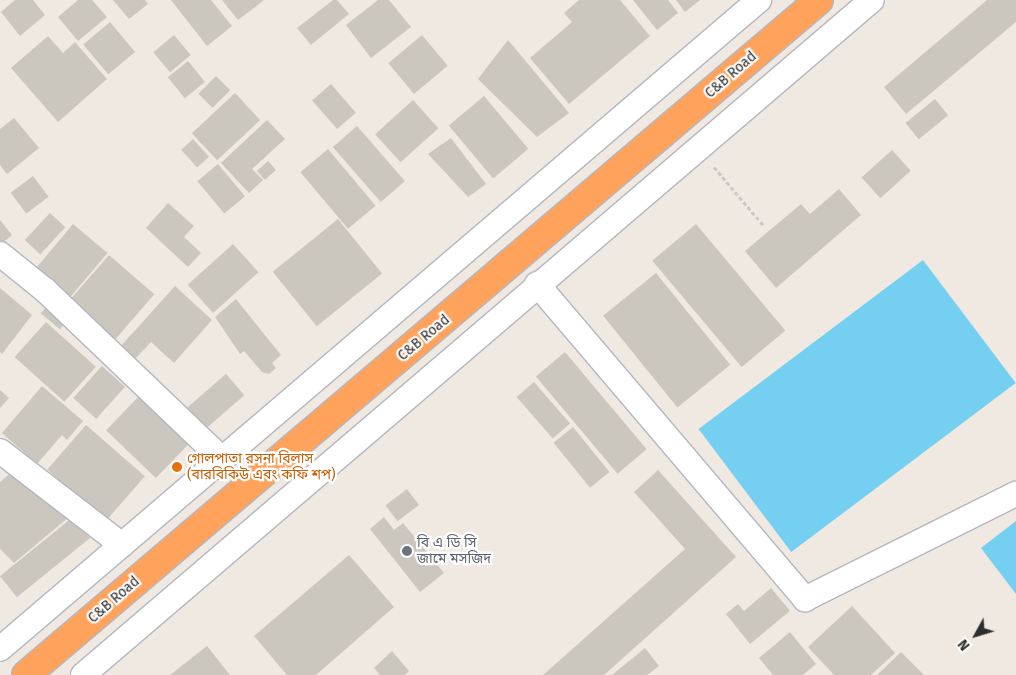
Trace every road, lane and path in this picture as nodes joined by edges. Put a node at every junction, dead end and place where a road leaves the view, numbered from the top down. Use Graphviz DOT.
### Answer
graph roads {
  1 [pos="759,0"];
  2 [pos="819,0"];
  3 [pos="872,0"];
  4 [pos="699,150"];
  5 [pos="764,226"];
  6 [pos="0,254"];
  7 [pos="538,284"];
  8 [pos="0,451"];
  9 [pos="223,460"];
  10 [pos="1016,494"];
  11 [pos="122,545"];
  12 [pos="0,649"];
  13 [pos="26,675"];
  14 [pos="83,675"];
  1 -- 9 [label="street"];
  2 -- 13 [label="highway, C&B Road"];
  3 -- 4 [label="street"];
  4 -- 5 [label="path"];
  4 -- 7 [label="street"];
  6 -- 9 [label="street"];
  7 -- 10 [label="street"];
  7 -- 14 [label="street"];
  8 -- 11 [label="street"];
  9 -- 11 [label="street"];
  11 -- 12 [label="street"];
}
